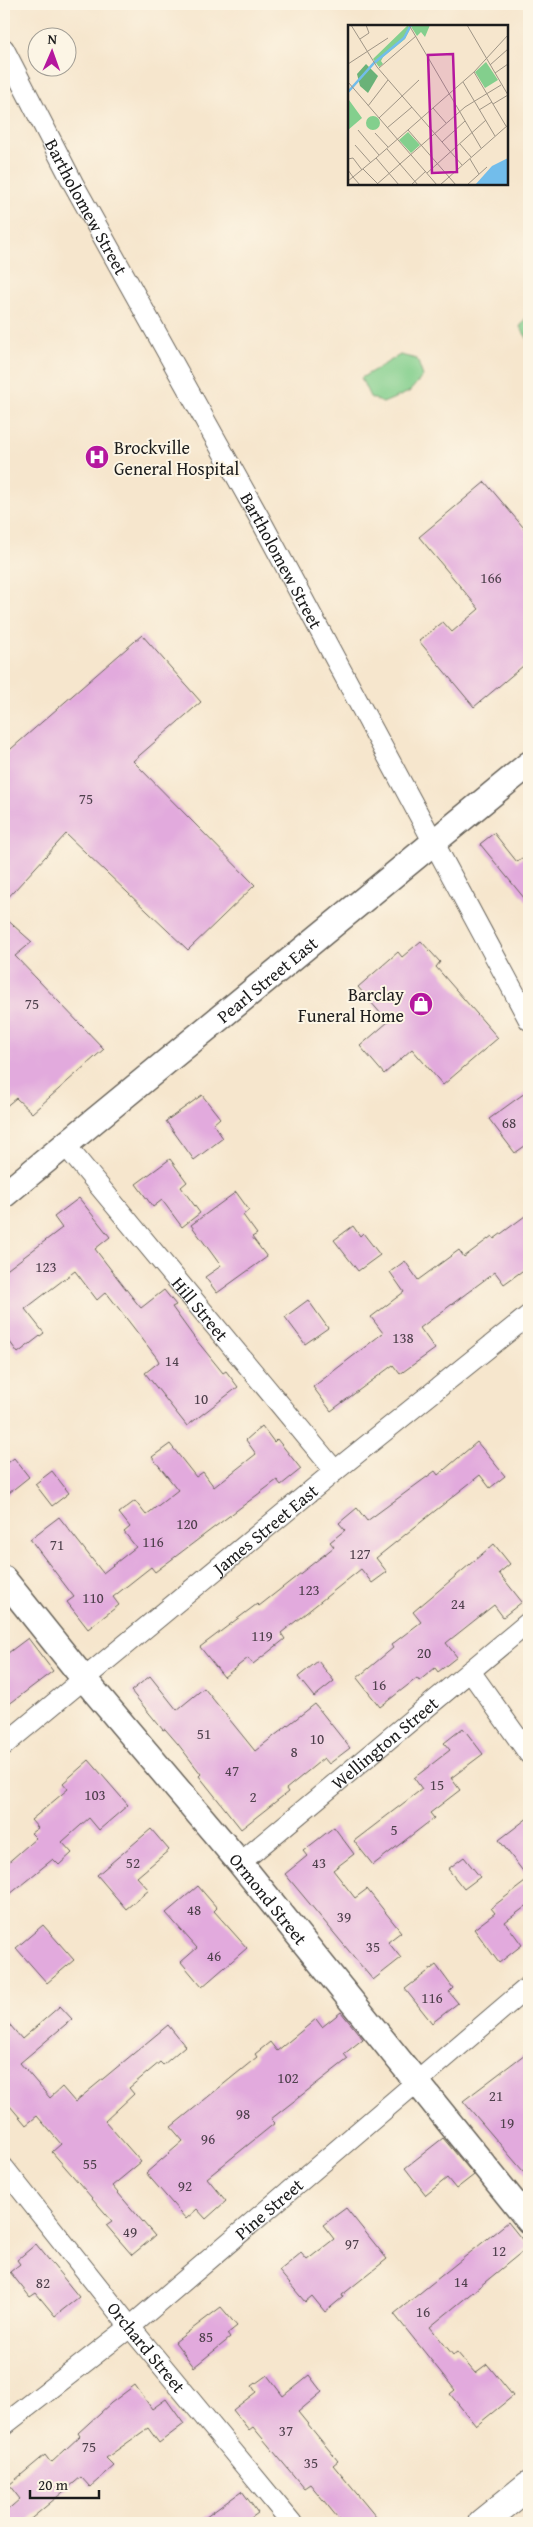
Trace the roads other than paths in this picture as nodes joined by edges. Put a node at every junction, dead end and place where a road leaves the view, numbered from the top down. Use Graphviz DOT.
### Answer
graph roads {
  1 [pos="4,49"];
  2 [pos="529,764"];
  3 [pos="434,844"];
  4 [pos="529,1020"];
  5 [pos="66,1146"];
  6 [pos="4,1195"];
  7 [pos="529,1315"];
  8 [pos="335,1471"];
  9 [pos="4,1579"];
  10 [pos="529,1622"];
  11 [pos="470,1671"];
  12 [pos="85,1680"];
  13 [pos="4,1745"];
  14 [pos="529,1754"];
  15 [pos="240,1863"];
  16 [pos="529,1986"];
  17 [pos="416,2082"];
  18 [pos="4,2168"];
  19 [pos="529,2221"];
  20 [pos="130,2327"];
  21 [pos="4,2425"];
  22 [pos="529,2485"];
  23 [pos="292,2523"];
  24 [pos="482,2523"];
  1 -- 3 [label="street, Bartholomew Street"];
  2 -- 3 [label="street, Pearl Street East"];
  3 -- 4 [label="street, Bartholomew Street"];
  3 -- 5 [label="street, Pearl Street East"];
  5 -- 6 [label="street, Pearl Street East"];
  5 -- 8 [label="street, Hill Street"];
  7 -- 8 [label="street, James Street East"];
  8 -- 12 [label="street, James Street East"];
  9 -- 12 [label="street, Ormond Street"];
  10 -- 11 [label="street, Wellington Street"];
  11 -- 14 [label="street"];
  11 -- 15 [label="street, Wellington Street"];
  12 -- 13 [label="street, James Street East"];
  12 -- 15 [label="street, Ormond Street"];
  15 -- 17 [label="street, Ormond Street"];
  16 -- 17 [label="street, Pine Street"];
  17 -- 19 [label="street, Ormond Street"];
  17 -- 20 [label="street, Pine Street"];
  18 -- 20 [label="street, Orchard Street"];
  20 -- 21 [label="street, Pine Street"];
  20 -- 23 [label="street, Orchard Street"];
  22 -- 24 [label="main road"];
}
